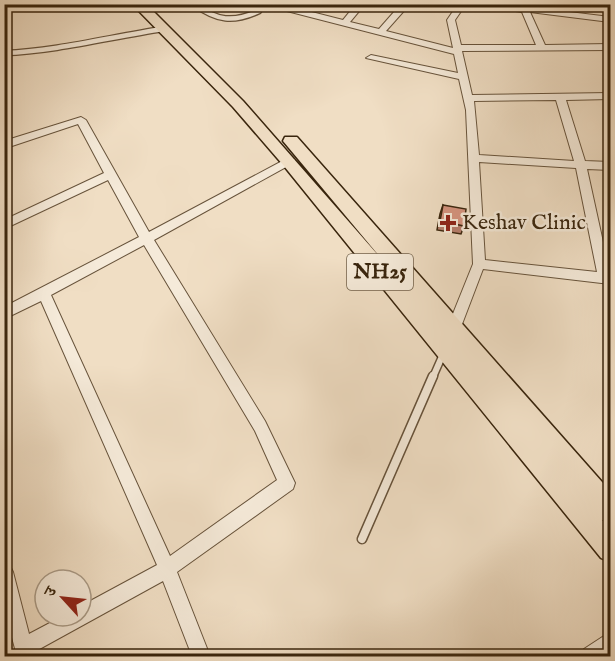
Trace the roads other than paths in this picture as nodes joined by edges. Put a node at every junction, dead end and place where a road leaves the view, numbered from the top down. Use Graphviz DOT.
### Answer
graph roads {
  1 [pos="138,4"];
  2 [pos="156,4"];
  3 [pos="194,4"];
  4 [pos="261,4"];
  5 [pos="290,4"];
  6 [pos="361,4"];
  7 [pos="406,4"];
  8 [pos="462,4"];
  9 [pos="587,4"];
  10 [pos="478,5"];
  11 [pos="525,10"];
  12 [pos="591,17"];
  13 [pos="610,19"];
  14 [pos="345,23"];
  15 [pos="163,28"];
  16 [pos="381,32"];
  17 [pos="610,47"];
  18 [pos="542,48"];
  19 [pos="457,50"];
  20 [pos="4,53"];
  21 [pos="371,58"];
  22 [pos="464,77"];
  23 [pos="610,96"];
  24 [pos="560,97"];
  25 [pos="469,98"];
  26 [pos="8,144"];
  27 [pos="473,158"];
  28 [pos="290,162"];
  29 [pos="581,165"];
  30 [pos="610,166"];
  31 [pos="111,174"];
  32 [pos="4,225"];
  33 [pos="146,238"];
  34 [pos="479,264"];
  35 [pos="608,279"];
  36 [pos="44,293"];
  37 [pos="4,314"];
  38 [pos="454,329"];
  39 [pos="445,350"];
  40 [pos="610,510"];
  41 [pos="362,539"];
  42 [pos="610,549"];
  43 [pos="167,569"];
  44 [pos="4,572"];
  45 [pos="93,609"];
  46 [pos="62,628"];
  47 [pos="610,641"];
  48 [pos="25,652"];
  49 [pos="201,657"];
  50 [pos="591,657"];
  1 -- 15 [label="main road, NH25"];
  2 -- 38 [label="main road, NH25"];
  3 -- 4 [label="lane"];
  5 -- 14 [label="street"];
  6 -- 14 [label="street"];
  7 -- 16 [label="street"];
  8 -- 19 [label="street"];
  9 -- 12 [label="street"];
  10 -- 11 [label="street"];
  11 -- 12 [label="street"];
  11 -- 18 [label="street"];
  12 -- 13 [label="street"];
  14 -- 16 [label="street"];
  15 -- 20 [label="lane"];
  15 -- 28 [label="main road, NH25"];
  16 -- 19 [label="street"];
  17 -- 18 [label="street"];
  18 -- 19 [label="street"];
  19 -- 22 [label="street"];
  21 -- 22 [label="street"];
  22 -- 25 [label="street"];
  23 -- 24 [label="street"];
  24 -- 25 [label="street"];
  24 -- 29 [label="street"];
  25 -- 27 [label="street"];
  26 -- 31 [label="street"];
  27 -- 29 [label="street"];
  27 -- 34 [label="street"];
  28 -- 33 [label="street"];
  28 -- 39 [label="main road, NH25"];
  29 -- 30 [label="street"];
  29 -- 35 [label="street"];
  31 -- 32 [label="street"];
  31 -- 33 [label="street"];
  33 -- 36 [label="street"];
  33 -- 43 [label="street"];
  34 -- 35 [label="street"];
  34 -- 38 [label="street"];
  36 -- 37 [label="street"];
  36 -- 43 [label="street"];
  38 -- 39 [label="street"];
  38 -- 40 [label="main road, NH25"];
  39 -- 41 [label="lane"];
  39 -- 42 [label="main road, NH25"];
  43 -- 45 [label="street"];
  43 -- 49 [label="street"];
  44 -- 48 [label="street"];
  46 -- 48 [label="street"];
  47 -- 50 [label="street"];
}
